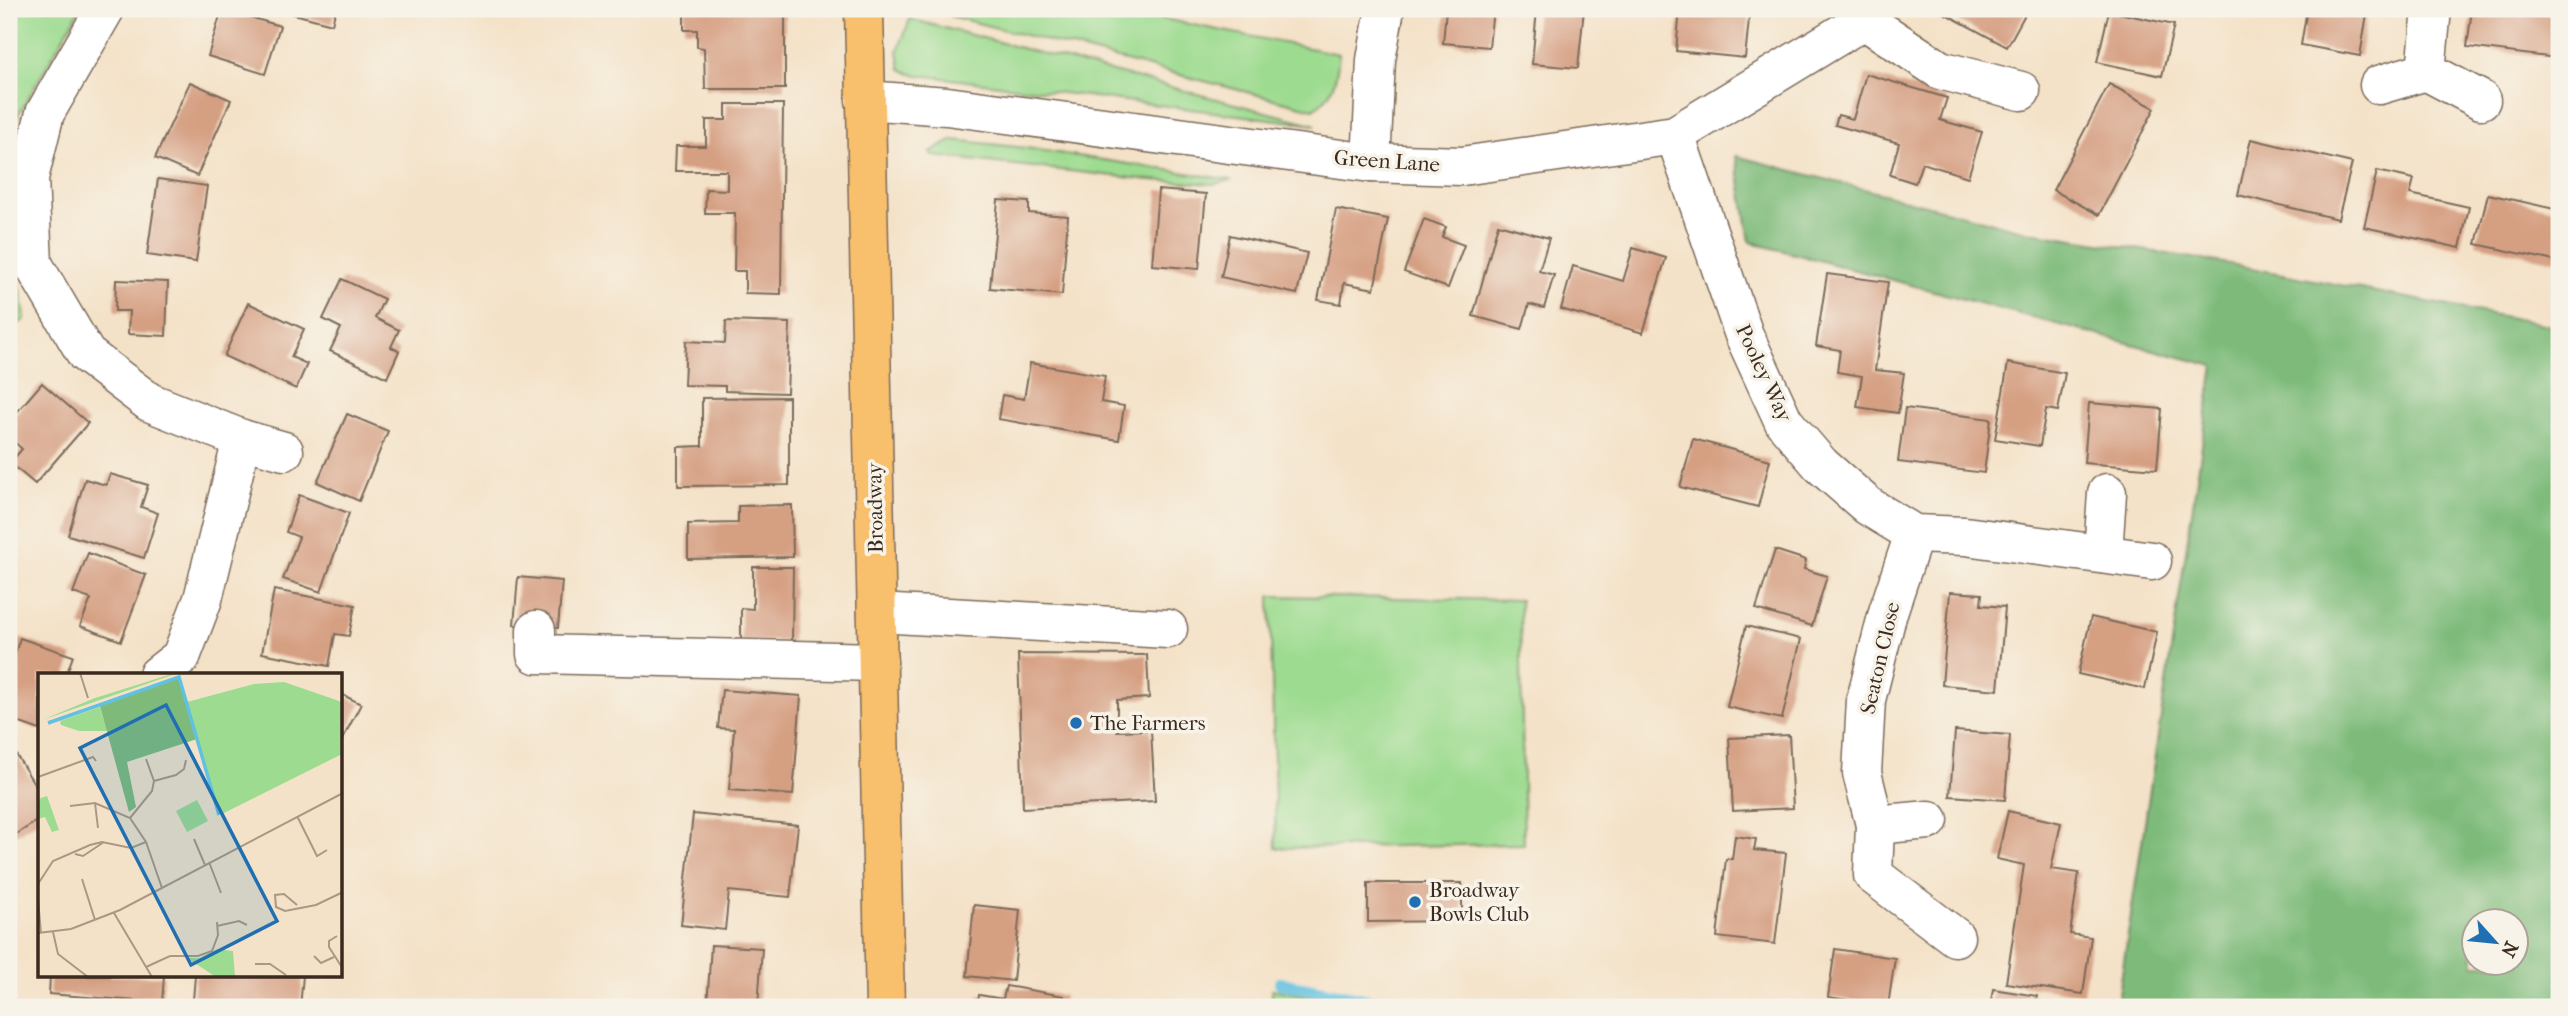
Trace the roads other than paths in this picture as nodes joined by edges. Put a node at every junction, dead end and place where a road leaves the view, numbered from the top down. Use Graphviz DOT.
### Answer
graph roads {
  1 [pos="105,9"];
  2 [pos="864,9"];
  3 [pos="1385,9"];
  4 [pos="2432,9"];
  5 [pos="1868,14"];
  6 [pos="2426,71"];
  7 [pos="2379,85"];
  8 [pos="2021,91"];
  9 [pos="865,100"];
  10 [pos="2481,100"];
  11 [pos="1675,135"];
  12 [pos="1371,163"];
  13 [pos="242,439"];
  14 [pos="284,451"];
  15 [pos="2107,493"];
  16 [pos="1914,534"];
  17 [pos="2103,554"];
  18 [pos="2152,561"];
  19 [pos="877,613"];
  20 [pos="1168,629"];
  21 [pos="536,630"];
  22 [pos="878,662"];
  23 [pos="161,673"];
  24 [pos="1929,820"];
  25 [pos="1875,825"];
  26 [pos="1955,937"];
  27 [pos="885,1007"];
  1 -- 13 [label="street"];
  2 -- 9 [label="main road, Broadway"];
  3 -- 12 [label="street"];
  4 -- 6 [label="street"];
  5 -- 8 [label="street"];
  5 -- 11 [label="street, Green Lane"];
  6 -- 7 [label="street"];
  6 -- 10 [label="street"];
  9 -- 12 [label="street, Green Lane"];
  9 -- 19 [label="main road, Broadway"];
  11 -- 12 [label="street, Green Lane"];
  11 -- 16 [label="street, Pooley Way"];
  13 -- 14 [label="street"];
  13 -- 23 [label="street"];
  15 -- 17 [label="street"];
  16 -- 17 [label="street, Pooley Way"];
  16 -- 25 [label="street, Seaton Close"];
  17 -- 18 [label="street, Pooley Way"];
  19 -- 20 [label="street"];
  19 -- 22 [label="main road, Broadway"];
  21 -- 22 [label="street"];
  22 -- 27 [label="main road, Broadway"];
  24 -- 25 [label="street"];
  25 -- 26 [label="street, Seaton Close"];
}
